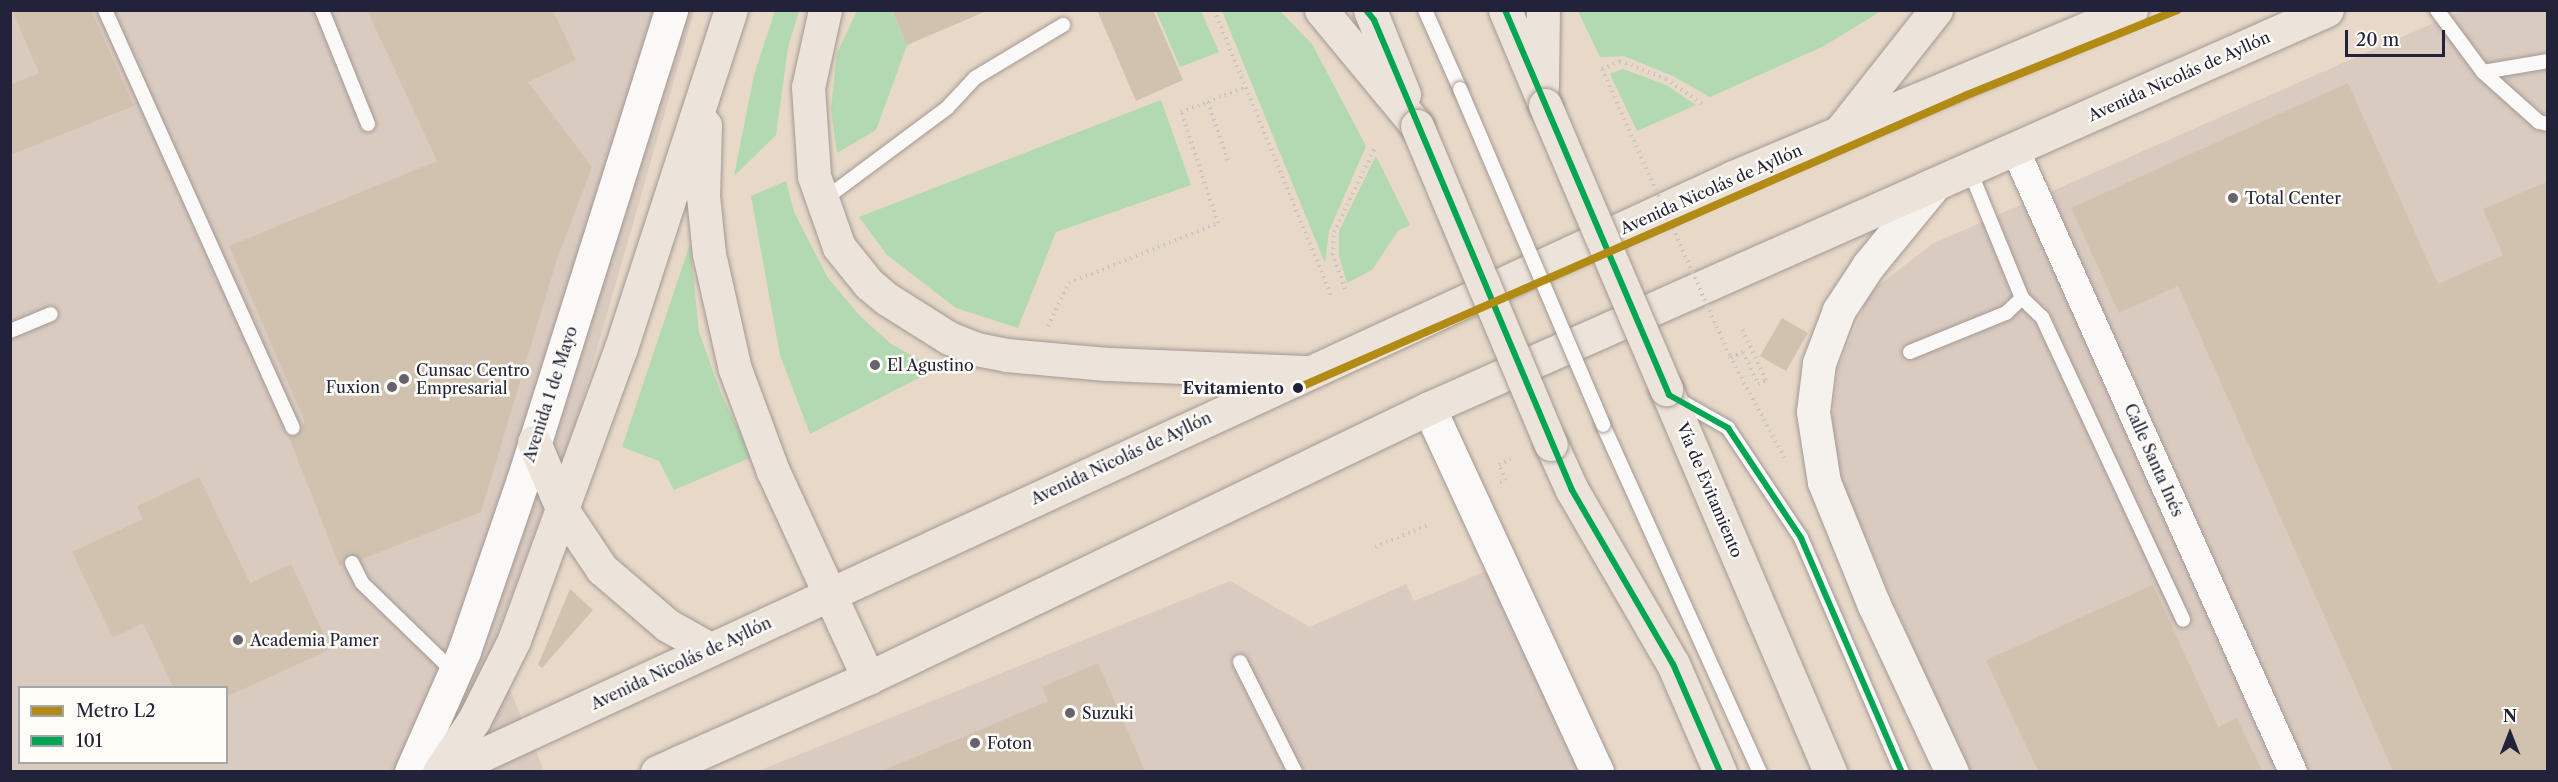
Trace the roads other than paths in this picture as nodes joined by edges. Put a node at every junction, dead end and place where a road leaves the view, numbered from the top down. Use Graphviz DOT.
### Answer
graph roads {
  1 [pos="105,10"];
  2 [pos="322,10"];
  3 [pos="671,10"];
  4 [pos="731,10"];
  5 [pos="825,10"];
  6 [pos="1321,10"];
  7 [pos="1425,10"];
  8 [pos="1504,10"];
  9 [pos="1543,10"];
  10 [pos="1936,10"];
  11 [pos="2132,10"];
  12 [pos="2327,10"];
  13 [pos="2437,10"];
  14 [pos="1370,14"];
  15 [pos="2284,21"];
  16 [pos="1063,25"];
  17 [pos="2547,61"];
  18 [pos="2483,72"];
  19 [pos="710,78"];
  20 [pos="1544,101"];
  21 [pos="368,124"];
  22 [pos="2547,124"];
  23 [pos="1417,126"];
  24 [pos="1838,134"];
  25 [pos="2015,149"];
  26 [pos="1969,169"];
  27 [pos="1935,184"];
  28 [pos="820,202"];
  29 [pos="2022,298"];
  30 [pos="51,314"];
  31 [pos="10,332"];
  32 [pos="1910,352"];
  33 [pos="1306,372"];
  34 [pos="1668,392"];
  35 [pos="1429,408"];
  36 [pos="293,428"];
  37 [pos="534,442"];
  38 [pos="563,511"];
  39 [pos="352,563"];
  40 [pos="830,595"];
  41 [pos="2183,620"];
  42 [pos="711,649"];
  43 [pos="1240,662"];
  44 [pos="456,674"];
  45 [pos="868,678"];
  46 [pos="666,770"];
  47 [pos="411,771"];
  48 [pos="439,771"];
  49 [pos="445,771"];
  50 [pos="1295,771"];
  51 [pos="1598,771"];
  52 [pos="1720,771"];
  53 [pos="1760,771"];
  54 [pos="1830,771"];
  55 [pos="1902,771"];
  56 [pos="1952,771"];
  57 [pos="2293,771"];
  1 -- 36 [label="lane"];
  2 -- 21 [label="lane"];
  3 -- 37 [label="street, Avenida 1 de Mayo"];
  4 -- 19 [label="main road"];
  5 -- 28 [label="main road"];
  6 -- 23 [label="main road"];
  7 -- 53 [label="lane, bridge"];
  8 -- 20 [label="main road, Vía de Evitamiento"];
  9 -- 20 [label="main road"];
  10 -- 24 [label="main road"];
  11 -- 24 [label="main road, Avenida Nicolás de Ayllón"];
  12 -- 15 [label="main road, Avenida Nicolás de Ayllón"];
  13 -- 18 [label="lane"];
  14 -- 23 [label="main road"];
  15 -- 25 [label="main road, Avenida Nicolás de Ayllón"];
  16 -- 28 [label="lane"];
  17 -- 18 [label="lane"];
  18 -- 22 [label="lane"];
  19 -- 38 [label="main road"];
  19 -- 40 [label="main road"];
  20 -- 34 [label="main road, Vía de Evitamiento, bridge"];
  23 -- 52 [label="main road, bridge"];
  24 -- 33 [label="main road, Avenida Nicolás de Ayllón"];
  25 -- 26 [label="main road, Avenida Nicolás de Ayllón"];
  25 -- 57 [label="street, Calle Santa Inés"];
  26 -- 27 [label="main road, Avenida Nicolás de Ayllón"];
  26 -- 29 [label="lane"];
  27 -- 35 [label="main road, Avenida Nicolás de Ayllón"];
  27 -- 56 [label="main road"];
  28 -- 33 [label="main road"];
  29 -- 32 [label="lane"];
  29 -- 41 [label="lane"];
  30 -- 31 [label="lane"];
  33 -- 40 [label="main road, Avenida Nicolás de Ayllón"];
  34 -- 54 [label="main road, Vía de Evitamiento"];
  34 -- 55 [label="lane"];
  35 -- 45 [label="main road, Avenida Nicolás de Ayllón"];
  35 -- 51 [label="street"];
  37 -- 38 [label="main road"];
  37 -- 44 [label="street, Avenida 1 de Mayo"];
  38 -- 42 [label="main road"];
  38 -- 48 [label="main road"];
  39 -- 44 [label="lane"];
  40 -- 42 [label="main road, Avenida Nicolás de Ayllón"];
  40 -- 45 [label="main road"];
  42 -- 49 [label="main road, Avenida Nicolás de Ayllón"];
  43 -- 50 [label="lane"];
  44 -- 47 [label="street, Avenida 1 de Mayo"];
  45 -- 46 [label="main road, Avenida Nicolás de Ayllón"];
}
